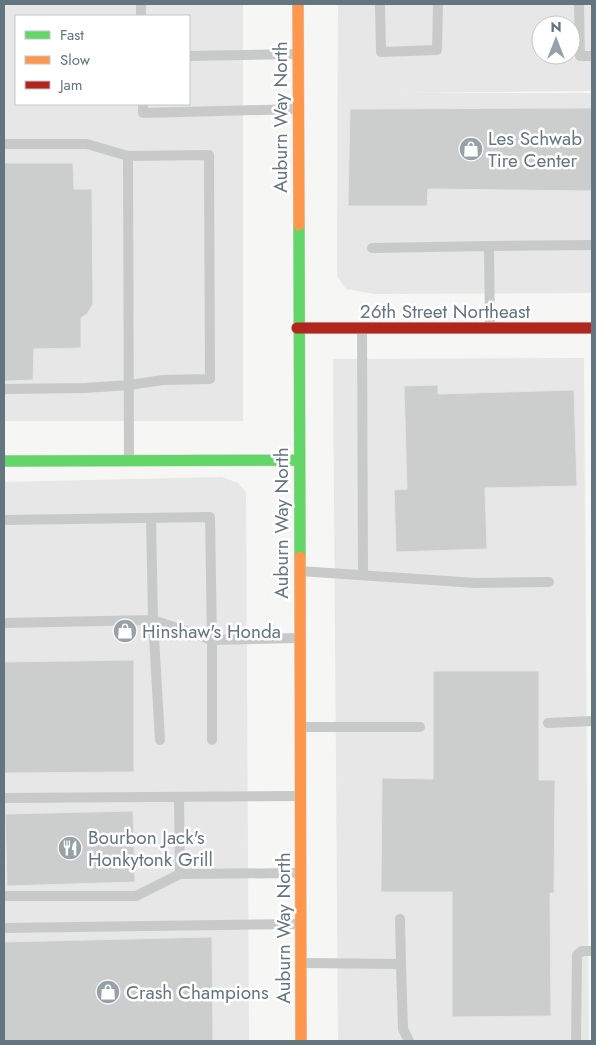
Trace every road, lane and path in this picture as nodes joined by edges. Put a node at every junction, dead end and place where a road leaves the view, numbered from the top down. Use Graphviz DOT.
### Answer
graph roads {
  1 [pos="298,4"];
  2 [pos="380,4"];
  3 [pos="438,4"];
  4 [pos="579,4"];
  5 [pos="298,54"];
  6 [pos="190,56"];
  7 [pos="592,56"];
  8 [pos="143,105"];
  9 [pos="298,109"];
  10 [pos="4,144"];
  11 [pos="128,156"];
  12 [pos="592,245"];
  13 [pos="490,246"];
  14 [pos="372,248"];
  15 [pos="297,328"];
  16 [pos="362,328"];
  17 [pos="490,328"];
  18 [pos="592,328"];
  19 [pos="129,385"];
  20 [pos="4,389"];
  21 [pos="298,460"];
  22 [pos="4,461"];
  23 [pos="129,461"];
  24 [pos="151,518"];
  25 [pos="4,520"];
  26 [pos="299,571"];
  27 [pos="363,575"];
  28 [pos="549,582"];
  29 [pos="153,620"];
  30 [pos="4,623"];
  31 [pos="299,638"];
  32 [pos="212,640"];
  33 [pos="592,721"];
  34 [pos="548,723"];
  35 [pos="300,727"];
  36 [pos="420,727"];
  37 [pos="160,740"];
  38 [pos="212,740"];
  39 [pos="300,796"];
  40 [pos="179,797"];
  41 [pos="4,798"];
  42 [pos="300,873"];
  43 [pos="180,874"];
  44 [pos="4,896"];
  45 [pos="400,919"];
  46 [pos="301,924"];
  47 [pos="4,928"];
  48 [pos="592,951"];
  49 [pos="301,963"];
  50 [pos="401,964"];
  51 [pos="302,1041"];
  52 [pos="409,1041"];
  53 [pos="576,1041"];
  1 -- 5 [label="main road, Auburn Way North"];
  2 -- 3 [label="lane"];
  4 -- 7 [label="lane"];
  5 -- 6 [label="lane"];
  5 -- 9 [label="main road, Auburn Way North"];
  8 -- 9 [label="lane"];
  9 -- 15 [label="main road, Auburn Way North"];
  10 -- 11 [label="lane"];
  11 -- 19 [label="lane"];
  11 -- 19 [label="lane"];
  12 -- 13 [label="lane"];
  13 -- 14 [label="lane"];
  13 -- 17 [label="lane"];
  15 -- 16 [label="main road, 26th Street Northeast"];
  15 -- 21 [label="main road, Auburn Way North"];
  16 -- 17 [label="main road, 26th Street Northeast"];
  16 -- 27 [label="lane"];
  17 -- 18 [label="main road, 26th Street Northeast"];
  19 -- 20 [label="lane"];
  19 -- 23 [label="lane"];
  21 -- 23 [label="main road"];
  21 -- 26 [label="main road, Auburn Way North"];
  22 -- 23 [label="main road"];
  24 -- 25 [label="lane"];
  24 -- 29 [label="lane"];
  24 -- 32 [label="lane"];
  26 -- 27 [label="lane"];
  26 -- 31 [label="main road, Auburn Way North"];
  27 -- 28 [label="lane"];
  29 -- 30 [label="lane"];
  29 -- 32 [label="lane"];
  29 -- 37 [label="lane"];
  31 -- 32 [label="lane"];
  31 -- 35 [label="main road, Auburn Way North"];
  32 -- 38 [label="lane"];
  33 -- 34 [label="lane"];
  35 -- 36 [label="lane"];
  35 -- 39 [label="main road, Auburn Way North"];
  39 -- 40 [label="lane"];
  39 -- 42 [label="main road, Auburn Way North"];
  40 -- 41 [label="lane"];
  40 -- 43 [label="lane"];
  42 -- 43 [label="lane"];
  42 -- 46 [label="main road, Auburn Way North"];
  43 -- 44 [label="lane"];
  45 -- 50 [label="lane"];
  46 -- 47 [label="lane"];
  46 -- 49 [label="main road, Auburn Way North"];
  48 -- 53 [label="lane"];
  49 -- 50 [label="lane"];
  49 -- 51 [label="main road, Auburn Way North"];
  50 -- 52 [label="lane"];
}
